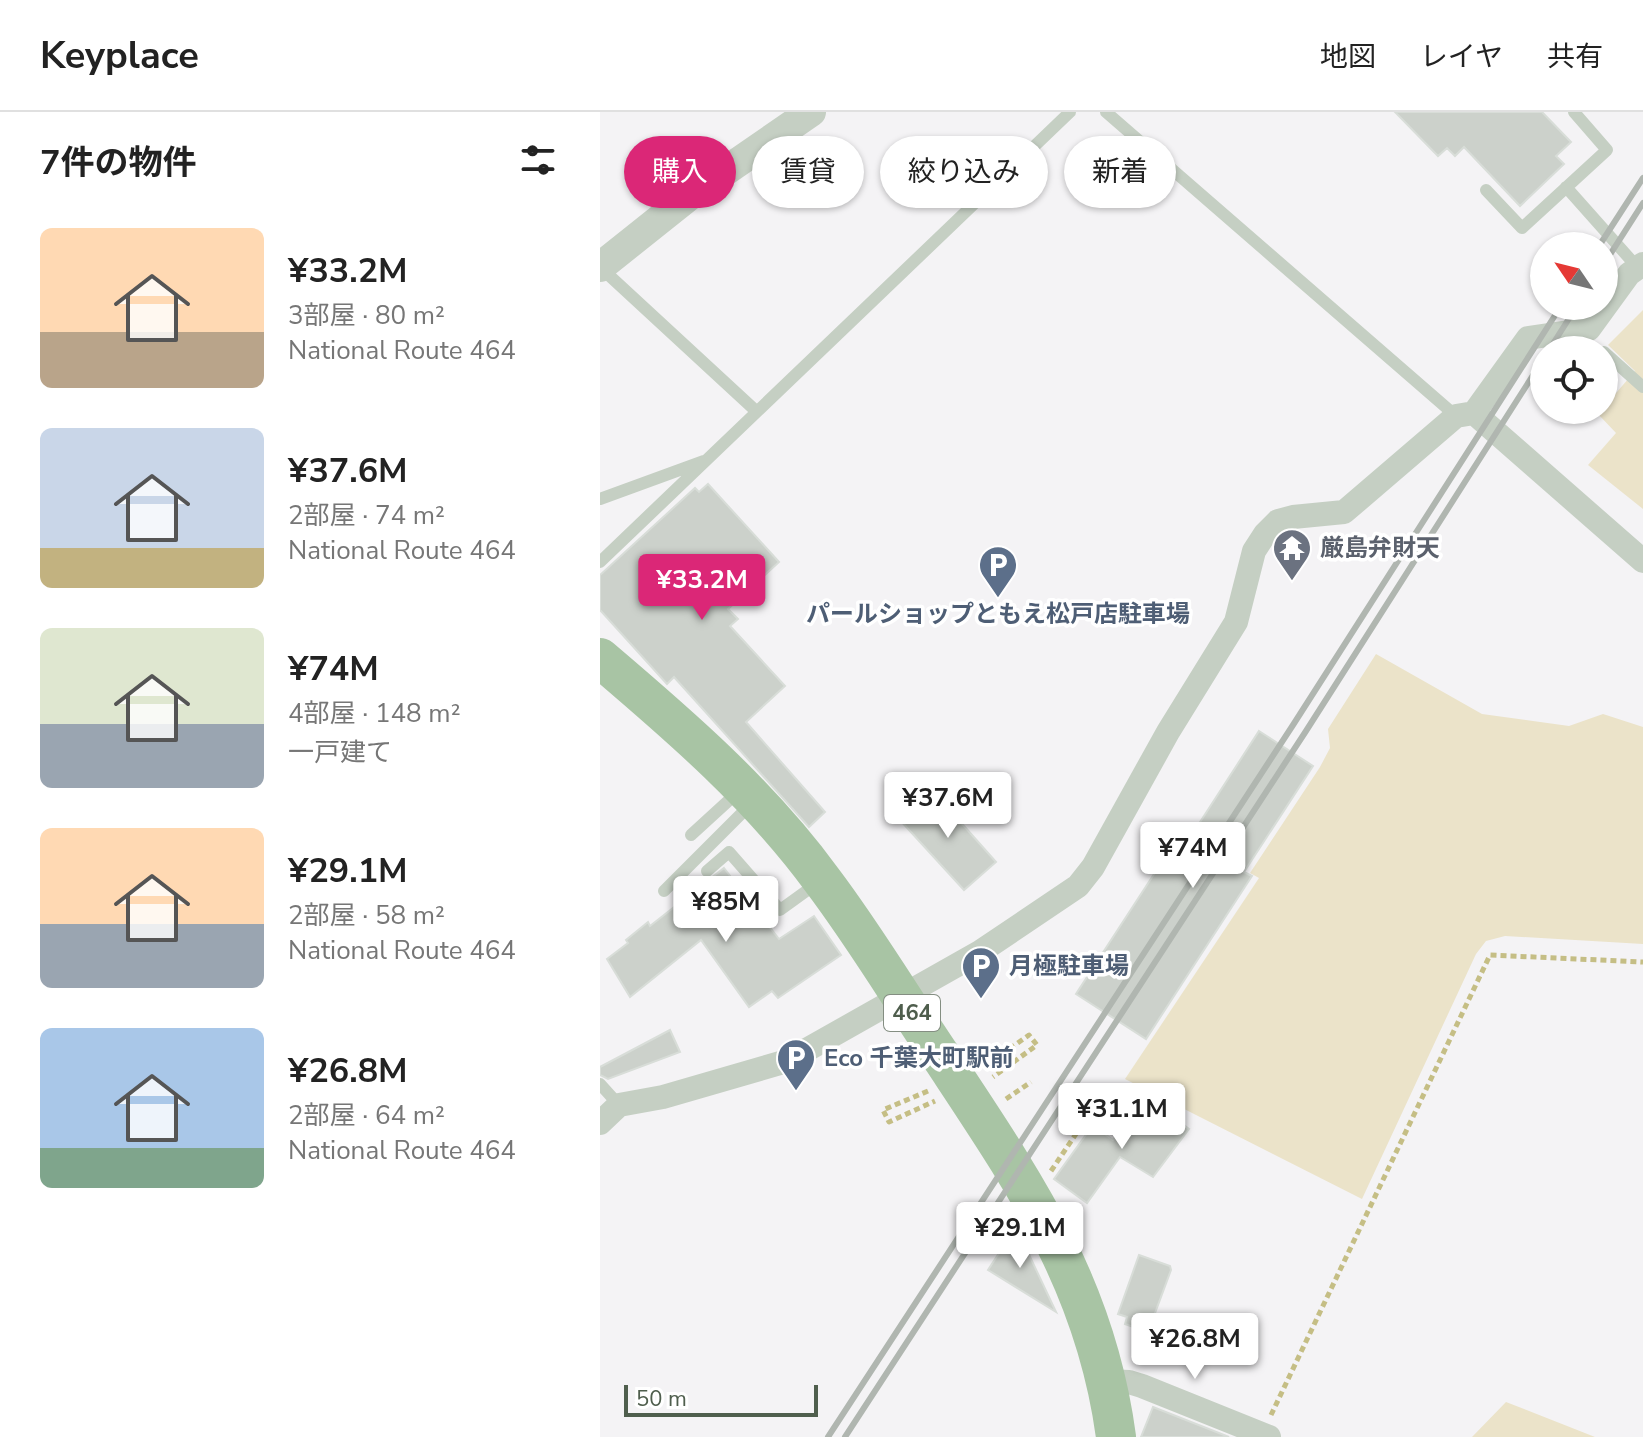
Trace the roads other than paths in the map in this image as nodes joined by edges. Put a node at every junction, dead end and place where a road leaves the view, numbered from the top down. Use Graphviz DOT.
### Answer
graph roads {
  1 [pos="811,112"];
  2 [pos="1070,112"];
  3 [pos="1106,112"];
  4 [pos="1574,112"];
  5 [pos="1566,187"];
  6 [pos="1486,190"];
  7 [pos="1640,266"];
  8 [pos="600,267"];
  9 [pos="1602,336"];
  10 [pos="1530,338"];
  11 [pos="1618,363"];
  12 [pos="1643,387"];
  13 [pos="756,411"];
  14 [pos="1465,414"];
  15 [pos="711,459"];
  16 [pos="600,499"];
  17 [pos="1643,561"];
  18 [pos="600,562"];
  19 [pos="600,658"];
  20 [pos="749,794"];
  21 [pos="691,835"];
  22 [pos="707,871"];
  23 [pos="822,880"];
  24 [pos="664,891"];
  25 [pos="900,996"];
  26 [pos="600,1084"];
  27 [pos="619,1105"];
  28 [pos="600,1123"];
  29 [pos="1108,1381"];
  30 [pos="1266,1436"];
  31 [pos="1116,1437"];
  1 -- 8 [label="street"];
  2 -- 13 [label="lane"];
  3 -- 14 [label="lane"];
  4 -- 5 [label="lane"];
  5 -- 6 [label="lane"];
  5 -- 7 [label="lane"];
  7 -- 9 [label="street"];
  8 -- 13 [label="lane"];
  10 -- 14 [label="street"];
  11 -- 12 [label="lane"];
  13 -- 15 [label="lane"];
  14 -- 17 [label="street"];
  14 -- 25 [label="street"];
  15 -- 16 [label="lane"];
  15 -- 18 [label="lane"];
  19 -- 20 [label="highway, 464"];
  20 -- 21 [label="lane"];
  20 -- 23 [label="highway, 464"];
  20 -- 24 [label="lane"];
  22 -- 23 [label="lane"];
  23 -- 25 [label="highway, 464"];
  25 -- 27 [label="street"];
  25 -- 29 [label="highway, 464"];
  26 -- 27 [label="lane"];
  27 -- 28 [label="street"];
  29 -- 30 [label="street"];
  29 -- 31 [label="highway, 464"];
}
